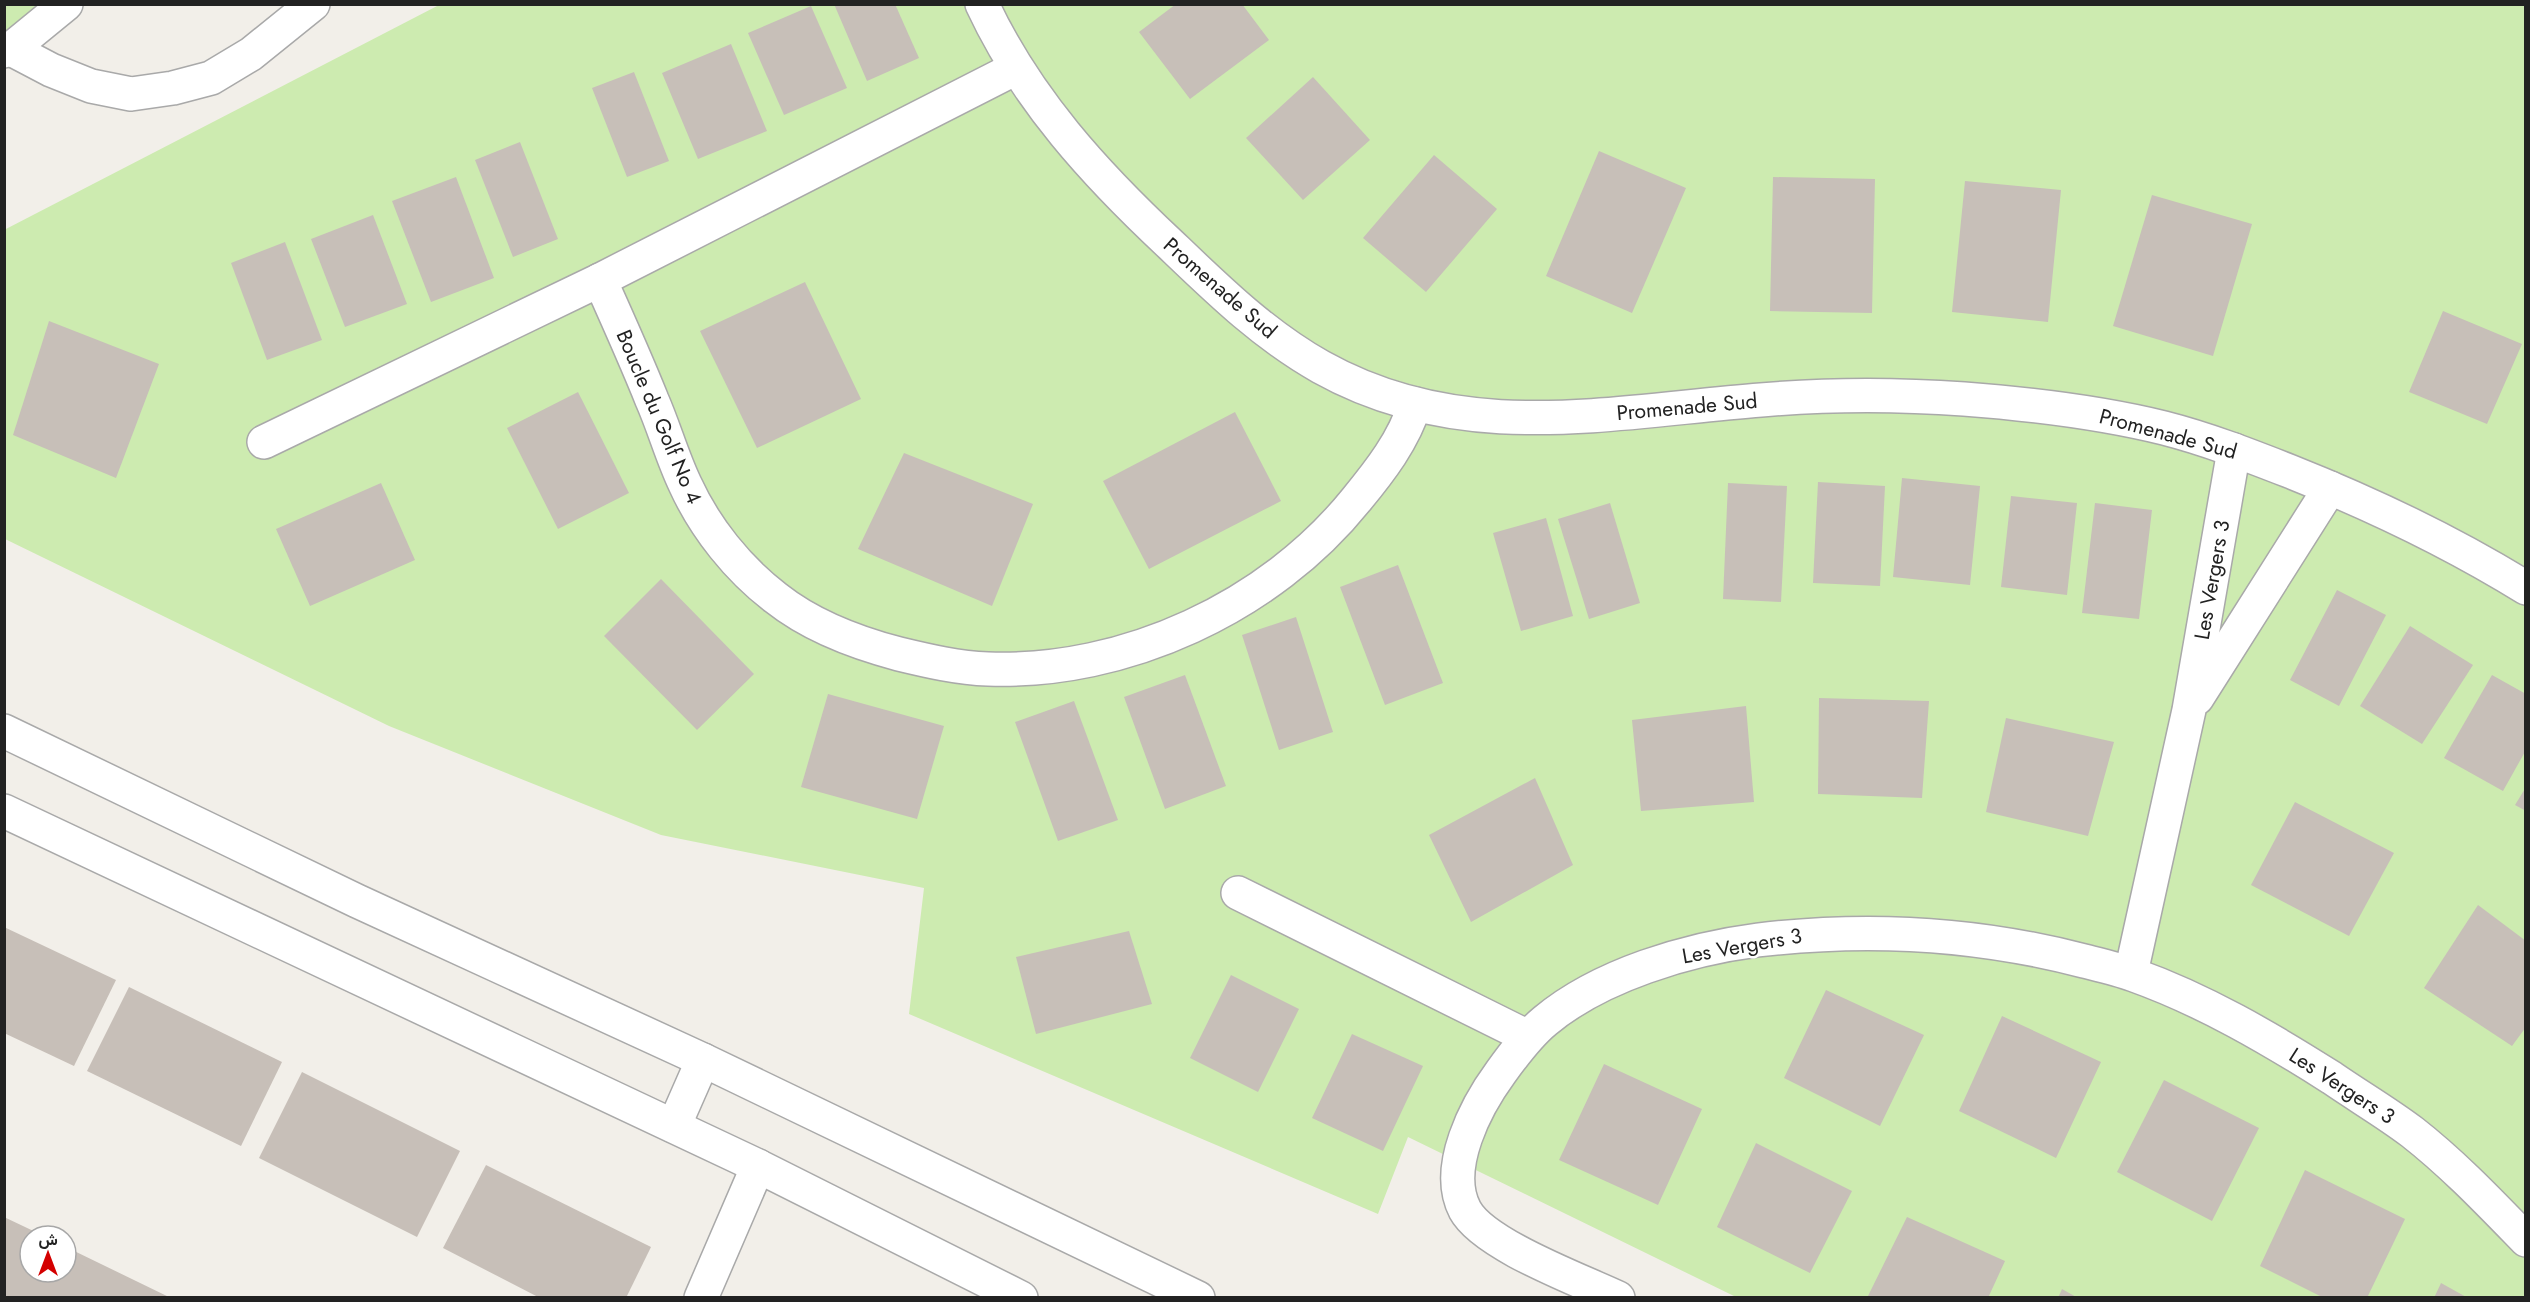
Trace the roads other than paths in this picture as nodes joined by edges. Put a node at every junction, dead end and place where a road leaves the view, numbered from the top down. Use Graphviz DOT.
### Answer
graph roads {
  1 [pos="66,4"];
  2 [pos="313,4"];
  3 [pos="982,4"];
  4 [pos="8,50"];
  5 [pos="1016,68"];
  6 [pos="600,280"];
  7 [pos="1415,404"];
  8 [pos="264,442"];
  9 [pos="2234,450"];
  10 [pos="2330,488"];
  11 [pos="2526,588"];
  12 [pos="2189,710"];
  13 [pos="4,731"];
  14 [pos="4,812"];
  15 [pos="1238,893"];
  16 [pos="2131,974"];
  17 [pos="1528,1037"];
  18 [pos="704,1060"];
  19 [pos="674,1126"];
  20 [pos="758,1166"];
  21 [pos="2526,1240"];
  22 [pos="701,1298"];
  23 [pos="1021,1298"];
  24 [pos="1198,1298"];
  25 [pos="1618,1298"];
  1 -- 4 [label="street"];
  2 -- 4 [label="street"];
  3 -- 5 [label="street, Promenade Sud"];
  5 -- 6 [label="street"];
  5 -- 7 [label="street, Promenade Sud"];
  6 -- 7 [label="street, Boucle du Golf No 4"];
  6 -- 8 [label="street"];
  7 -- 9 [label="street, Promenade Sud"];
  9 -- 10 [label="street, Promenade Sud"];
  9 -- 12 [label="street, Les Vergers 3"];
  10 -- 11 [label="street, Promenade Sud"];
  10 -- 12 [label="street, Les Vergers 3"];
  12 -- 16 [label="street, Les Vergers 3"];
  13 -- 18 [label="street"];
  14 -- 19 [label="street"];
  15 -- 17 [label="street"];
  16 -- 17 [label="street, Les Vergers 3"];
  16 -- 21 [label="street, Les Vergers 3"];
  17 -- 25 [label="street, Les Vergers 3"];
  18 -- 19 [label="street"];
  18 -- 24 [label="street"];
  19 -- 20 [label="street"];
  20 -- 22 [label="street"];
  20 -- 23 [label="street"];
}
